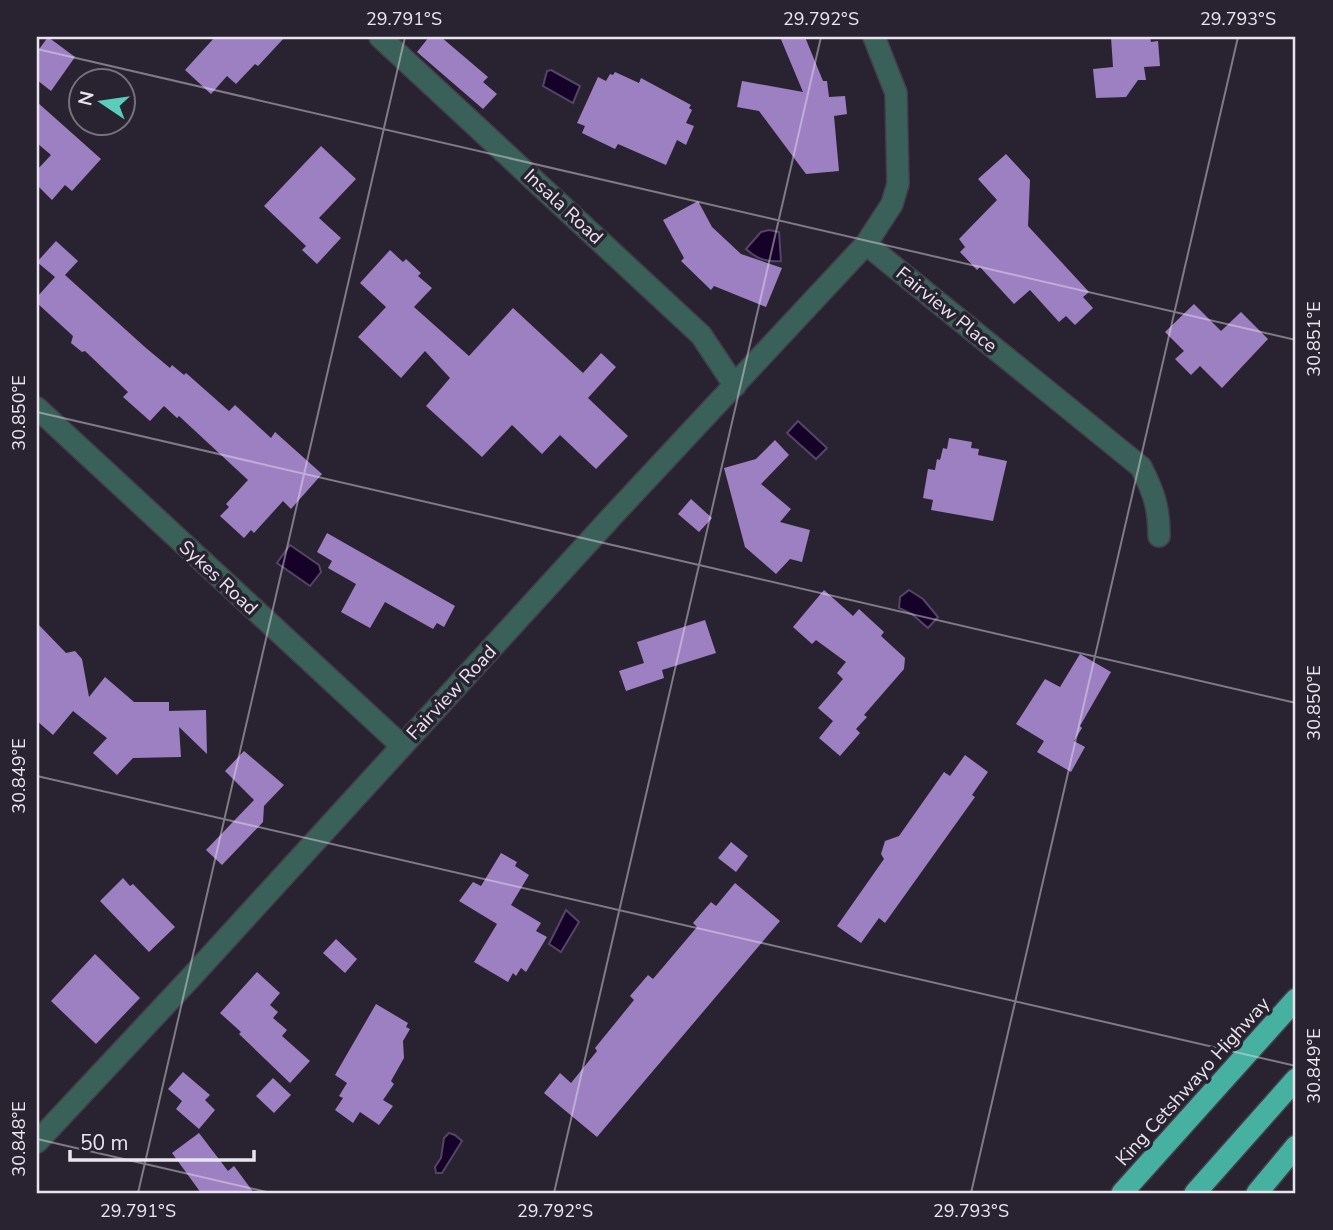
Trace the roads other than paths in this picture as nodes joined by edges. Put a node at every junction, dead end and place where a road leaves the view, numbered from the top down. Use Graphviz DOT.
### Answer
graph roads {
  1 [pos="380,37"];
  2 [pos="874,37"];
  3 [pos="866,244"];
  4 [pos="735,386"];
  5 [pos="37,408"];
  6 [pos="1159,536"];
  7 [pos="402,746"];
  8 [pos="1296,999"];
  9 [pos="1296,1079"];
  10 [pos="37,1142"];
  11 [pos="1296,1146"];
  12 [pos="1122,1193"];
  13 [pos="1195,1193"];
  14 [pos="1258,1193"];
  1 -- 4 [label="street, Insala Road"];
  2 -- 3 [label="street"];
  3 -- 4 [label="street, Fairview Road"];
  3 -- 6 [label="street, Fairview Place"];
  4 -- 7 [label="street, Fairview Road"];
  5 -- 7 [label="street, Sykes Road"];
  7 -- 10 [label="street, Fairview Road"];
  8 -- 12 [label="highway, King Cetshwayo Highway"];
  9 -- 13 [label="highway"];
  11 -- 14 [label="highway"];
}
